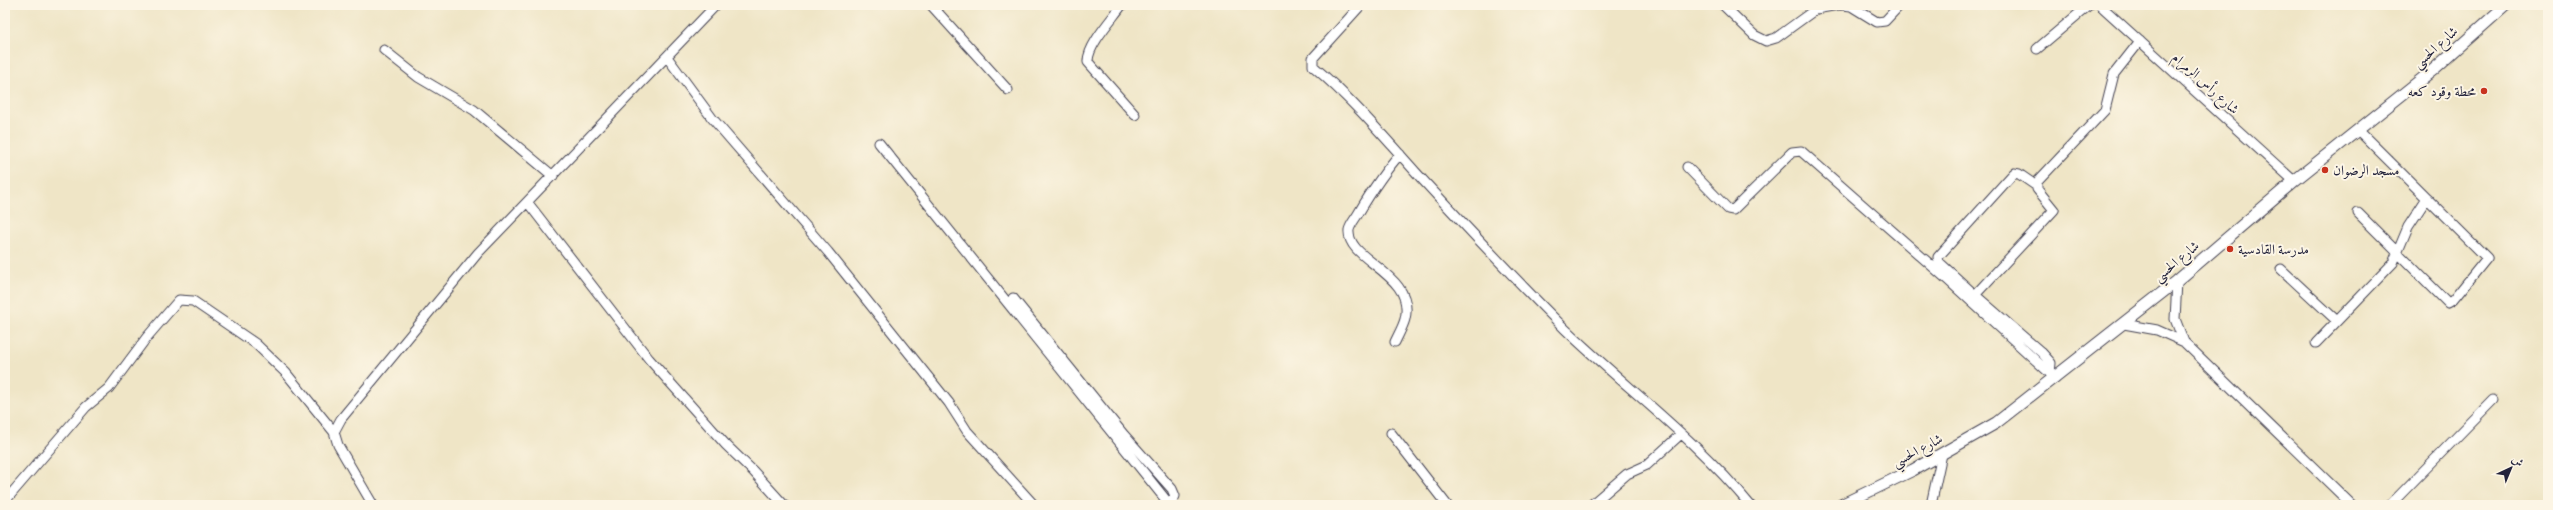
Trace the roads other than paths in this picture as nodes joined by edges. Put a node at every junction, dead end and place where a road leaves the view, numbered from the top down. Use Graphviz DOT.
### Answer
graph roads {
  1 [pos="716,5"];
  2 [pos="931,5"];
  3 [pos="1122,5"];
  4 [pos="1361,5"];
  5 [pos="1723,5"];
  6 [pos="1838,5"];
  7 [pos="1843,5"];
  8 [pos="1900,5"];
  9 [pos="2089,5"];
  10 [pos="2100,5"];
  11 [pos="2506,5"];
  12 [pos="2140,41"];
  13 [pos="2038,49"];
  14 [pos="384,50"];
  15 [pos="667,57"];
  16 [pos="1008,90"];
  17 [pos="1135,114"];
  18 [pos="2359,131"];
  19 [pos="879,143"];
  20 [pos="1400,154"];
  21 [pos="1687,167"];
  22 [pos="553,176"];
  23 [pos="2294,181"];
  24 [pos="2035,185"];
  25 [pos="2427,198"];
  26 [pos="528,203"];
  27 [pos="2358,213"];
  28 [pos="2398,253"];
  29 [pos="2281,269"];
  30 [pos="1950,277"];
  31 [pos="2177,280"];
  32 [pos="1975,295"];
  33 [pos="1014,298"];
  34 [pos="2337,321"];
  35 [pos="2124,324"];
  36 [pos="1395,342"];
  37 [pos="2184,342"];
  38 [pos="2316,343"];
  39 [pos="2052,376"];
  40 [pos="2493,400"];
  41 [pos="334,432"];
  42 [pos="1392,433"];
  43 [pos="1681,434"];
  44 [pos="1942,454"];
  45 [pos="5,501"];
  46 [pos="373,505"];
  47 [pos="784,505"];
  48 [pos="1034,505"];
  49 [pos="1170,505"];
  50 [pos="1447,505"];
  51 [pos="1591,505"];
  52 [pos="1750,505"];
  53 [pos="1840,505"];
  54 [pos="1931,505"];
  55 [pos="2352,505"];
  56 [pos="2390,505"];
  1 -- 15 [label="street"];
  2 -- 16 [label="street"];
  3 -- 17 [label="street"];
  4 -- 20 [label="street"];
  5 -- 6 [label="street"];
  7 -- 8 [label="street"];
  9 -- 13 [label="street"];
  10 -- 12 [label="street, شارع رأس الرمرام"];
  11 -- 18 [label="street, شارع الحسي"];
  12 -- 23 [label="street, شارع رأس الرمرام"];
  12 -- 24 [label="street"];
  14 -- 22 [label="street"];
  15 -- 22 [label="street"];
  15 -- 48 [label="street"];
  18 -- 23 [label="street, شارع الحسي"];
  18 -- 25 [label="street"];
  19 -- 49 [label="street"];
  20 -- 36 [label="street"];
  20 -- 43 [label="street"];
  21 -- 30 [label="street"];
  22 -- 26 [label="street"];
  23 -- 31 [label="street, شارع الحسي"];
  24 -- 30 [label="street"];
  24 -- 32 [label="street"];
  25 -- 28 [label="street"];
  25 -- 28 [label="street"];
  26 -- 41 [label="street"];
  26 -- 47 [label="street"];
  27 -- 28 [label="street"];
  28 -- 34 [label="street"];
  29 -- 34 [label="street"];
  30 -- 32 [label="street"];
  30 -- 39 [label="street"];
  31 -- 35 [label="street, شارع الحسي"];
  31 -- 37 [label="street"];
  32 -- 39 [label="street"];
  33 -- 49 [label="street"];
  34 -- 38 [label="street"];
  35 -- 37 [label="street"];
  35 -- 39 [label="street, شارع الحسي"];
  37 -- 55 [label="street"];
  39 -- 44 [label="street, شارع الحسي"];
  40 -- 56 [label="street"];
  41 -- 45 [label="street"];
  41 -- 46 [label="street"];
  42 -- 50 [label="street"];
  43 -- 51 [label="street"];
  43 -- 52 [label="street"];
  44 -- 53 [label="street, شارع الحسي"];
  44 -- 54 [label="street"];
}
